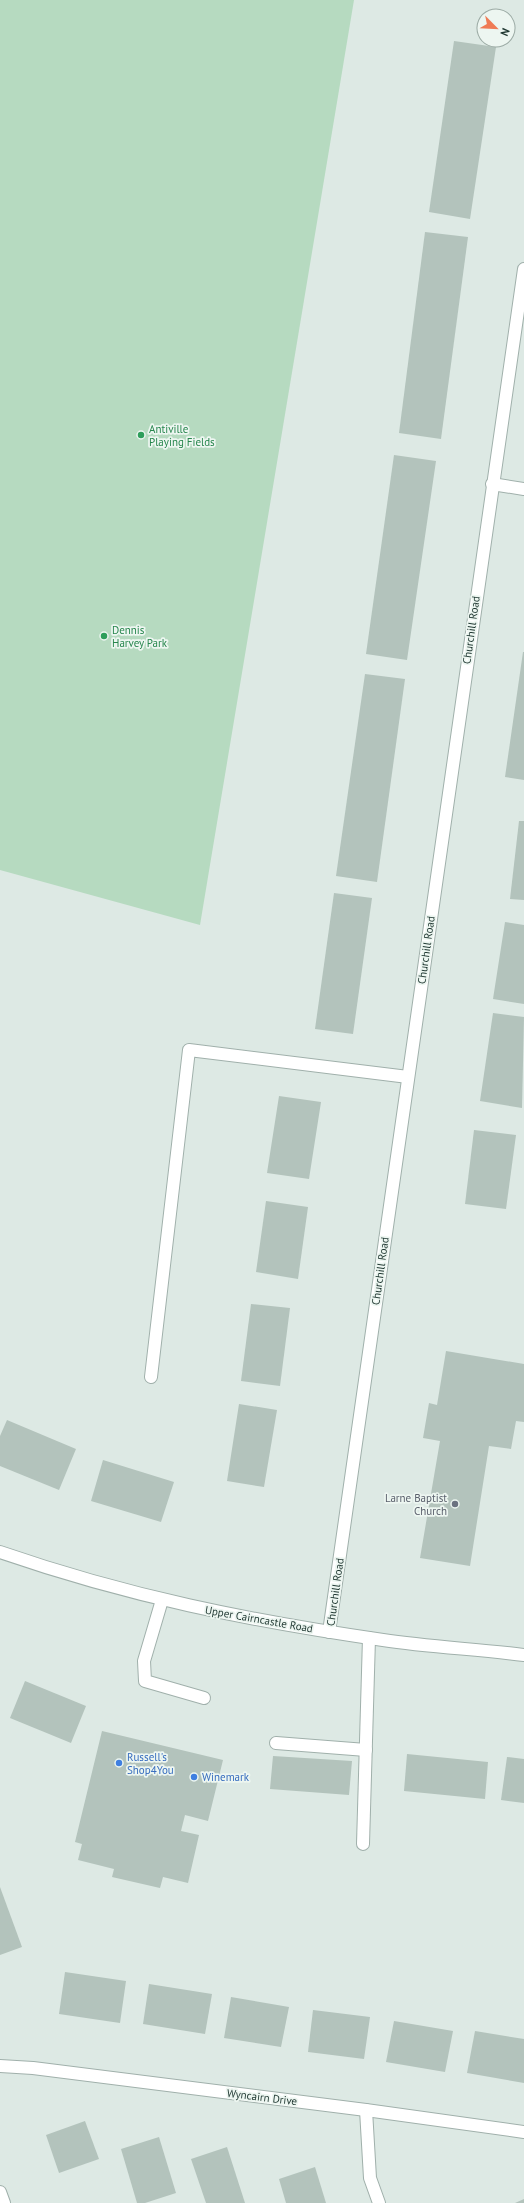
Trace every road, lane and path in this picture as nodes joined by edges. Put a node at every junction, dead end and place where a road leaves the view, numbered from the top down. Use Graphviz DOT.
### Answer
graph roads {
  1 [pos="524,269"];
  2 [pos="492,484"];
  3 [pos="524,489"];
  4 [pos="408,1077"];
  5 [pos="151,1377"];
  6 [pos="0,1552"];
  7 [pos="162,1600"];
  8 [pos="329,1632"];
  9 [pos="369,1638"];
  10 [pos="524,1655"];
  11 [pos="204,1698"];
  12 [pos="276,1743"];
  13 [pos="366,1750"];
  14 [pos="363,1844"];
  15 [pos="0,2066"];
  16 [pos="366,2110"];
  17 [pos="524,2132"];
  18 [pos="0,2192"];
  19 [pos="4,2203"];
  20 [pos="379,2203"];
  1 -- 2 [label="street, Churchill Road"];
  2 -- 3 [label="street"];
  2 -- 4 [label="street, Churchill Road"];
  4 -- 5 [label="street"];
  4 -- 8 [label="street, Churchill Road"];
  6 -- 7 [label="street, Upper Cairncastle Road"];
  7 -- 8 [label="street, Upper Cairncastle Road"];
  7 -- 11 [label="street"];
  8 -- 9 [label="street, Upper Cairncastle Road"];
  9 -- 10 [label="street, Upper Cairncastle Road"];
  9 -- 13 [label="street"];
  12 -- 13 [label="street"];
  13 -- 14 [label="street"];
  15 -- 16 [label="street, Wyncairn Drive"];
  16 -- 17 [label="street, Wyncairn Drive"];
  16 -- 20 [label="street"];
  18 -- 19 [label="street"];
}
